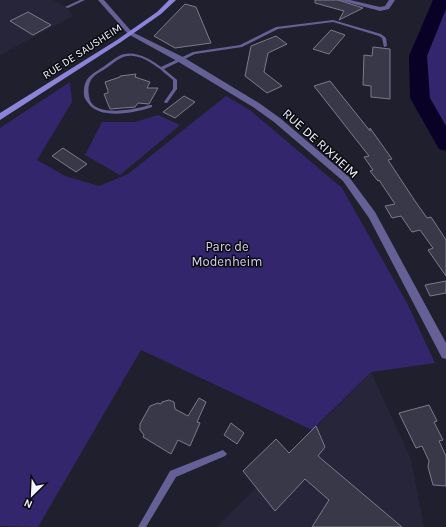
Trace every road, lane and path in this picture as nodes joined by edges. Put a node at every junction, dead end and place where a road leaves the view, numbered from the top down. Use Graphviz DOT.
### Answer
graph roads {
  1 [pos="83,0"];
  2 [pos="101,0"];
  3 [pos="173,0"];
  4 [pos="342,0"];
  5 [pos="392,0"];
  6 [pos="67,7"];
  7 [pos="130,33"];
  8 [pos="385,46"];
  9 [pos="180,59"];
  10 [pos="162,68"];
  11 [pos="166,102"];
  12 [pos="150,106"];
  13 [pos="0,117"];
  14 [pos="446,354"];
  15 [pos="223,454"];
  16 [pos="142,527"];
  1 -- 6 [label="lane"];
  2 -- 7 [label="street"];
  3 -- 7 [label="main road, RUE DE SAUSHEIM"];
  4 -- 5 [label="street"];
  7 -- 9 [label="street, RUE DE RIXHEIM"];
  7 -- 13 [label="main road, RUE DE SAUSHEIM"];
  8 -- 9 [label="lane"];
  9 -- 10 [label="lane"];
  9 -- 14 [label="street, RUE DE RIXHEIM"];
  10 -- 11 [label="lane"];
  10 -- 12 [label="lane"];
  15 -- 16 [label="lane"];
}
